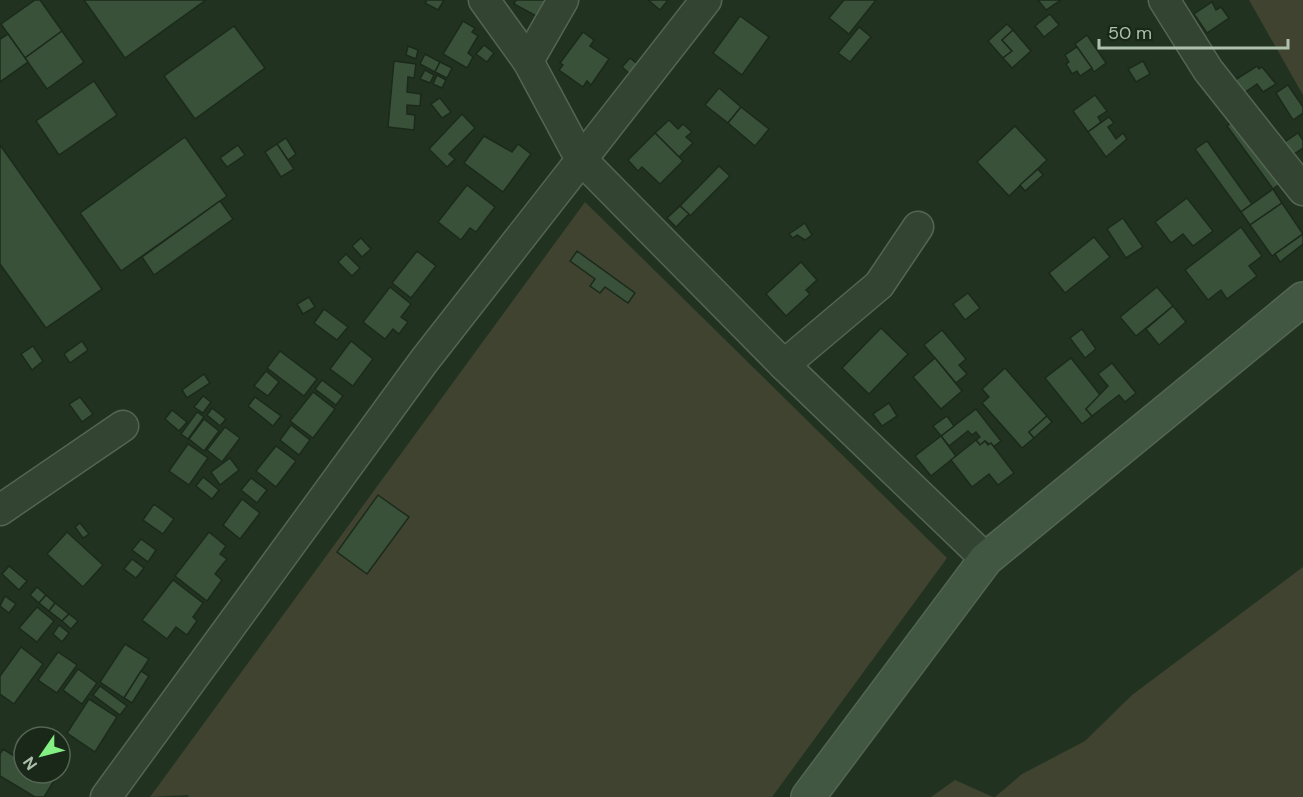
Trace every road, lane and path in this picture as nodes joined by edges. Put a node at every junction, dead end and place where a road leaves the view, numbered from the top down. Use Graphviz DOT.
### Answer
graph roads {
  1 [pos="484,0"];
  2 [pos="563,0"];
  3 [pos="706,0"];
  4 [pos="1164,0"];
  5 [pos="528,61"];
  6 [pos="580,158"];
  7 [pos="1303,190"];
  8 [pos="918,227"];
  9 [pos="1303,298"];
  10 [pos="784,365"];
  11 [pos="123,426"];
  12 [pos="0,510"];
  13 [pos="986,558"];
  14 [pos="106,797"];
  15 [pos="808,797"];
  1 -- 5 [label="street"];
  2 -- 5 [label="street"];
  3 -- 6 [label="street"];
  4 -- 7 [label="street"];
  5 -- 6 [label="street"];
  6 -- 10 [label="street"];
  6 -- 14 [label="street"];
  8 -- 10 [label="street"];
  9 -- 13 [label="main road"];
  10 -- 13 [label="street"];
  11 -- 12 [label="street"];
  13 -- 15 [label="main road"];
}
